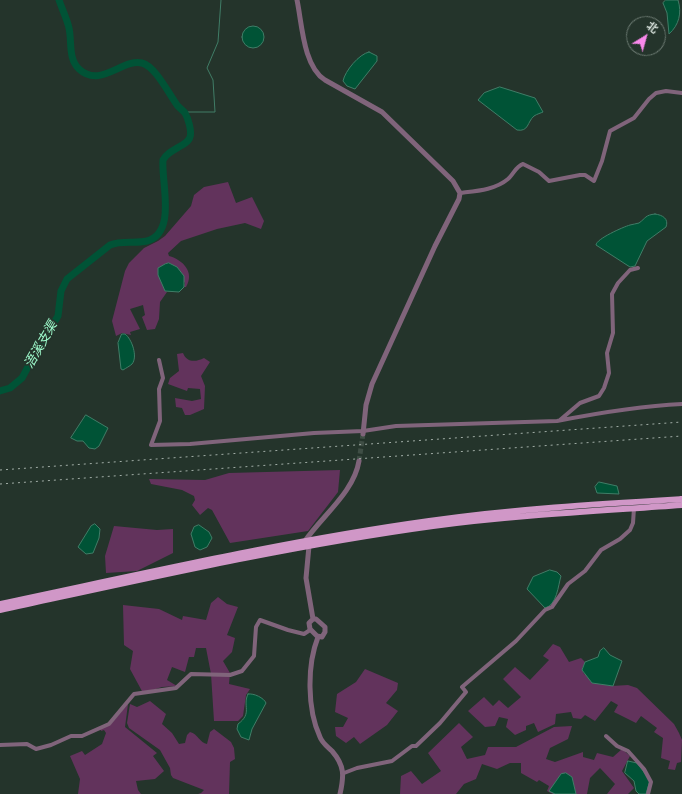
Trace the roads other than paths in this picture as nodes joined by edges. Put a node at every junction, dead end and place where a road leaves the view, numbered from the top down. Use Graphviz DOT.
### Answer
graph roads {
  1 [pos="297,0"];
  2 [pos="682,93"];
  3 [pos="460,193"];
  4 [pos="638,268"];
  5 [pos="159,360"];
  6 [pos="682,404"];
  7 [pos="560,420"];
  8 [pos="363,433"];
  9 [pos="358,461"];
  10 [pos="682,499"];
  11 [pos="682,505"];
  12 [pos="634,508"];
  13 [pos="305,541"];
  14 [pos="309,546"];
  15 [pos="0,604"];
  16 [pos="0,610"];
  17 [pos="313,619"];
  18 [pos="310,630"];
  19 [pos="318,637"];
  20 [pos="606,736"];
  21 [pos="0,745"];
  22 [pos="344,773"];
  23 [pos="340,794"];
  24 [pos="648,794"];
  1 -- 3 [label="street"];
  2 -- 3 [label="street"];
  3 -- 8 [label="street"];
  4 -- 7 [label="street"];
  5 -- 8 [label="street"];
  6 -- 7 [label="street"];
  7 -- 8 [label="street"];
  9 -- 13 [label="street"];
  10 -- 13 [label="main road"];
  11 -- 12 [label="main road"];
  12 -- 14 [label="main road"];
  12 -- 22 [label="street"];
  13 -- 15 [label="main road"];
  14 -- 16 [label="main road"];
  14 -- 17 [label="street"];
  17 -- 18 [label="street"];
  17 -- 19 [label="street"];
  18 -- 19 [label="street"];
  18 -- 21 [label="street"];
  19 -- 22 [label="street"];
  20 -- 24 [label="street"];
  22 -- 23 [label="street"];
}
